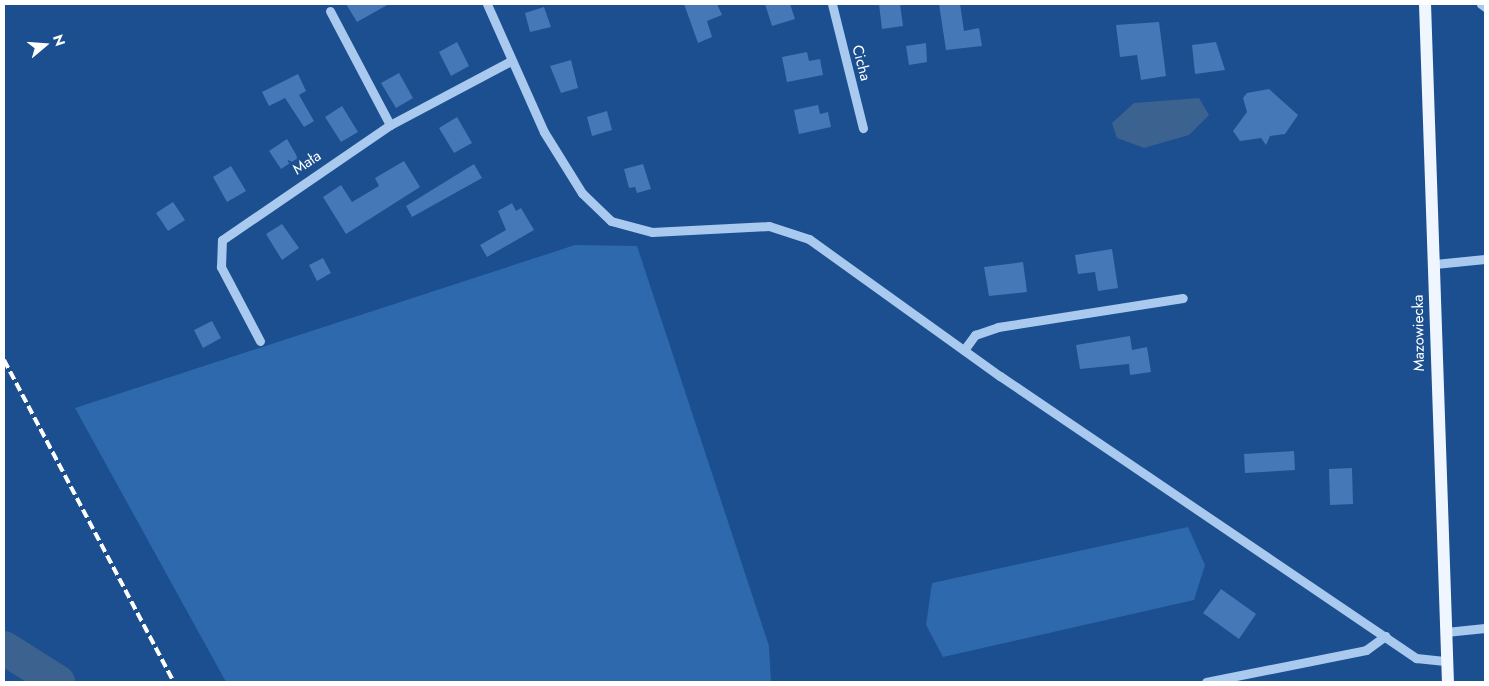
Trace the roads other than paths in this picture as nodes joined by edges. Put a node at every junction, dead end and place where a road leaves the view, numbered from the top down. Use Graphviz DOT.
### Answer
graph roads {
  1 [pos="487,4"];
  2 [pos="832,4"];
  3 [pos="1425,4"];
  4 [pos="1481,4"];
  5 [pos="1485,7"];
  6 [pos="330,11"];
  7 [pos="509,62"];
  8 [pos="390,125"];
  9 [pos="863,128"];
  10 [pos="1485,260"];
  11 [pos="1435,264"];
  12 [pos="1183,298"];
  13 [pos="260,341"];
  14 [pos="964,350"];
  15 [pos="1485,628"];
  16 [pos="1446,632"];
  17 [pos="1385,636"];
  18 [pos="1447,661"];
  19 [pos="1206,682"];
  20 [pos="1448,682"];
  1 -- 7 [label="street"];
  2 -- 9 [label="street, Cicha"];
  3 -- 11 [label="main road, Mazowiecka"];
  4 -- 5 [label="street"];
  6 -- 8 [label="street"];
  7 -- 8 [label="street, Mała"];
  7 -- 14 [label="street"];
  8 -- 13 [label="street, Mała"];
  10 -- 11 [label="street"];
  11 -- 16 [label="main road, Mazowiecka"];
  12 -- 14 [label="street"];
  14 -- 17 [label="street"];
  15 -- 16 [label="street"];
  16 -- 18 [label="main road, Mazowiecka"];
  17 -- 18 [label="street"];
  17 -- 19 [label="street"];
  18 -- 20 [label="main road, Mazowiecka"];
}
